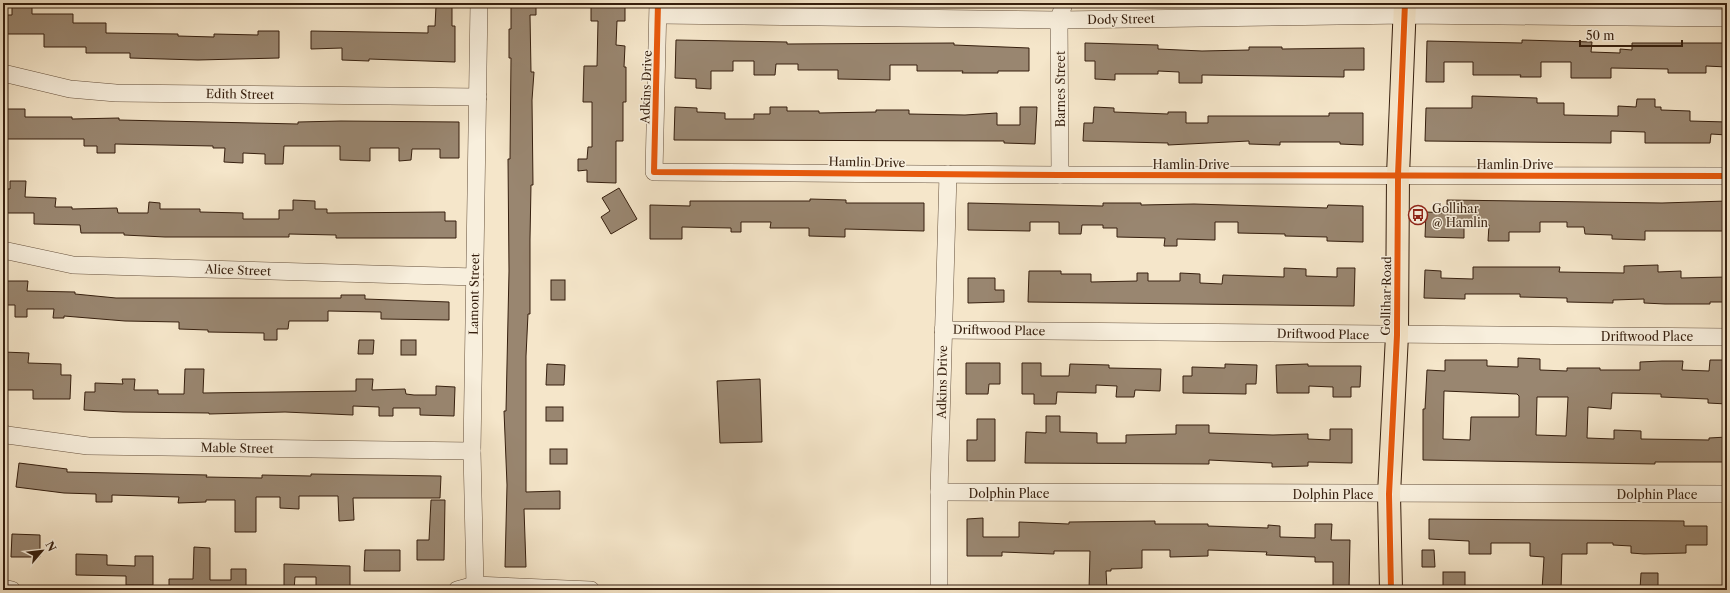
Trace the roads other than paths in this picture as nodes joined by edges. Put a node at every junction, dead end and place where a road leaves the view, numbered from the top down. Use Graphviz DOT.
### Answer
graph roads {
  1 [pos="479,3"];
  2 [pos="1064,3"];
  3 [pos="658,9"];
  4 [pos="1405,9"];
  5 [pos="1727,18"];
  6 [pos="1059,20"];
  7 [pos="3,73"];
  8 [pos="478,97"];
  9 [pos="654,172"];
  10 [pos="948,174"];
  11 [pos="1060,175"];
  12 [pos="1398,175"];
  13 [pos="1727,176"];
  14 [pos="3,250"];
  15 [pos="475,277"];
  16 [pos="943,330"];
  17 [pos="1397,335"];
  18 [pos="1727,337"];
  19 [pos="4,439"];
  20 [pos="472,451"];
  21 [pos="939,492"];
  22 [pos="1389,494"];
  23 [pos="1727,494"];
  24 [pos="475,585"];
  25 [pos="3,588"];
  26 [pos="12,590"];
  27 [pos="457,590"];
  28 [pos="591,590"];
  29 [pos="939,590"];
  30 [pos="1391,590"];
  1 -- 8 [label="street, Lamont Street"];
  2 -- 6 [label="street, Barnes Street"];
  3 -- 6 [label="street, Dody Street"];
  3 -- 9 [label="street, Adkins Drive"];
  4 -- 5 [label="street, Dody Street"];
  4 -- 6 [label="street, Dody Street"];
  4 -- 12 [label="main road, Gollihar Road"];
  6 -- 11 [label="street, Barnes Street"];
  7 -- 8 [label="street, Edith Street"];
  8 -- 15 [label="street, Lamont Street"];
  9 -- 10 [label="street, Hamlin Drive"];
  10 -- 11 [label="street, Hamlin Drive"];
  10 -- 16 [label="street, Adkins Drive"];
  11 -- 12 [label="street, Hamlin Drive"];
  12 -- 13 [label="street, Hamlin Drive"];
  12 -- 17 [label="main road, Gollihar Road"];
  14 -- 15 [label="street, Alice Street"];
  15 -- 20 [label="street, Lamont Street"];
  16 -- 17 [label="street, Driftwood Place"];
  16 -- 21 [label="street, Adkins Drive"];
  17 -- 18 [label="street, Driftwood Place"];
  17 -- 22 [label="main road, Gollihar Road"];
  19 -- 20 [label="street, Mable Street"];
  20 -- 24 [label="street, Lamont Street"];
  21 -- 22 [label="street, Dolphin Place"];
  21 -- 29 [label="street, Adkins Drive"];
  22 -- 23 [label="street, Dolphin Place"];
  22 -- 30 [label="main road, Gollihar Road"];
  24 -- 27 [label="street"];
  24 -- 28 [label="street"];
  25 -- 26 [label="street"];
}
